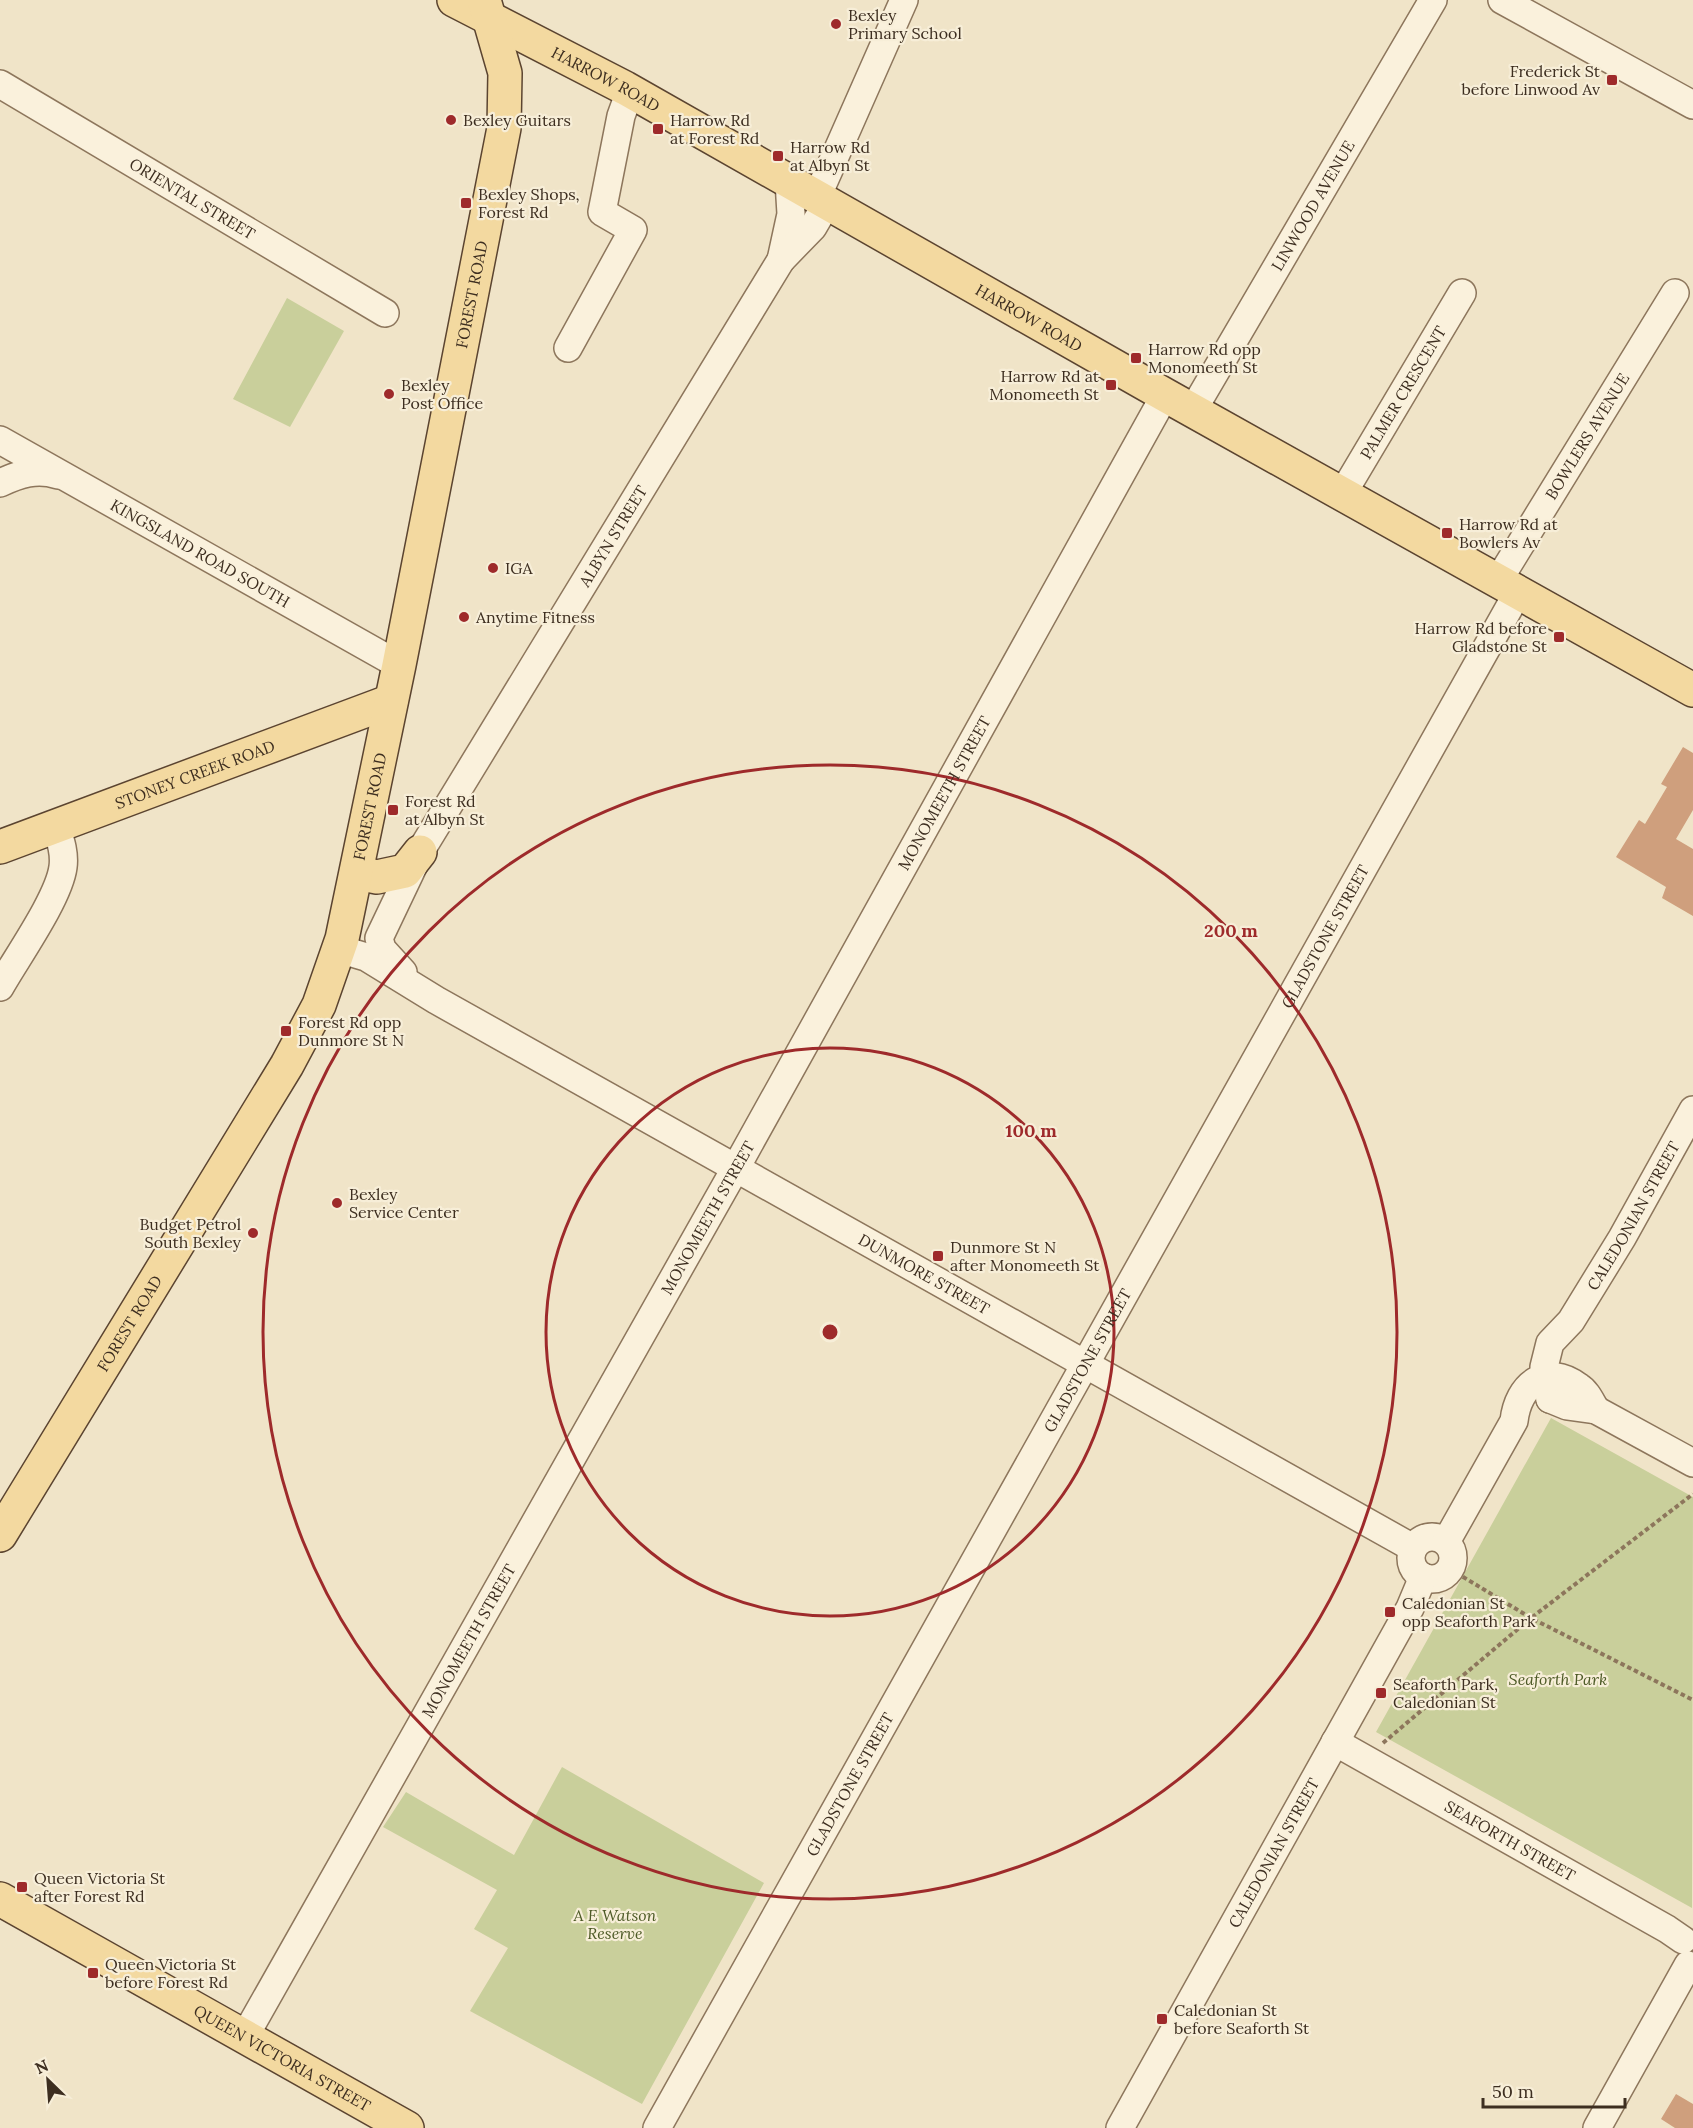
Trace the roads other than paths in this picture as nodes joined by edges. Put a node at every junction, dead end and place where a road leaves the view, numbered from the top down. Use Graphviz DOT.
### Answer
graph roads {
  1 [pos="454,0"];
  2 [pos="904,0"];
  3 [pos="1433,0"];
  4 [pos="1503,0"];
  5 [pos="486,9"];
  6 [pos="0,84"];
  7 [pos="630,91"];
  8 [pos="1693,105"];
  9 [pos="811,193"];
  10 [pos="781,260"];
  11 [pos="1462,293"];
  12 [pos="1675,293"];
  13 [pos="385,313"];
  14 [pos="568,348"];
  15 [pos="1165,395"];
  16 [pos="1193,410"];
  17 [pos="0,440"];
  18 [pos="73,481"];
  19 [pos="0,483"];
  20 [pos="1343,493"];
  21 [pos="1508,587"];
  22 [pos="399,664"];
  23 [pos="1693,690"];
  24 [pos="391,701"];
  25 [pos="56,826"];
  26 [pos="0,847"];
  27 [pos="420,852"];
  28 [pos="359,862"];
  29 [pos="379,938"];
  30 [pos="337,957"];
  31 [pos="0,987"];
  32 [pos="435,1000"];
  33 [pos="1693,1110"];
  34 [pos="735,1169"];
  35 [pos="1085,1365"];
  36 [pos="1553,1382"];
  37 [pos="1693,1463"];
  38 [pos="4,1518"];
  39 [pos="1446,1542"];
  40 [pos="1413,1548"];
  41 [pos="1423,1577"];
  42 [pos="1335,1742"];
  43 [pos="0,1899"];
  44 [pos="1689,1952"];
  45 [pos="245,2036"];
  46 [pos="407,2128"];
  47 [pos="657,2128"];
  48 [pos="1120,2128"];
  49 [pos="1597,2128"];
  1 -- 5 [label="main road, HARROW ROAD"];
  2 -- 9 [label="street"];
  3 -- 16 [label="street, LINWOOD AVENUE"];
  4 -- 8 [label="street"];
  5 -- 7 [label="main road, HARROW ROAD"];
  5 -- 22 [label="main road, FOREST ROAD"];
  6 -- 13 [label="street, ORIENTAL STREET"];
  7 -- 9 [label="main road, HARROW ROAD"];
  7 -- 14 [label="street"];
  9 -- 10 [label="street, ALBYN STREET"];
  9 -- 10 [label="street, ALBYN STREET"];
  9 -- 15 [label="main road, HARROW ROAD"];
  10 -- 27 [label="street, ALBYN STREET"];
  11 -- 20 [label="street, PALMER CRESCENT"];
  12 -- 21 [label="street, BOWLERS AVENUE"];
  15 -- 16 [label="main road, HARROW ROAD"];
  15 -- 34 [label="street, MONOMEETH STREET"];
  16 -- 20 [label="main road, HARROW ROAD"];
  17 -- 18 [label="street, KINGSLAND ROAD SOUTH"];
  18 -- 19 [label="street"];
  18 -- 22 [label="street, KINGSLAND ROAD SOUTH"];
  20 -- 21 [label="main road, HARROW ROAD"];
  21 -- 23 [label="main road, HARROW ROAD"];
  21 -- 35 [label="street, GLADSTONE STREET"];
  22 -- 24 [label="main road, FOREST ROAD"];
  24 -- 25 [label="main road, STONEY CREEK ROAD"];
  24 -- 28 [label="main road, FOREST ROAD"];
  25 -- 26 [label="main road, STONEY CREEK ROAD"];
  25 -- 31 [label="street"];
  27 -- 28 [label="main road"];
  27 -- 29 [label="street, ALBYN STREET"];
  28 -- 30 [label="main road, FOREST ROAD"];
  29 -- 32 [label="street, DUNMORE STREET"];
  30 -- 32 [label="street, DUNMORE STREET"];
  30 -- 38 [label="main road, FOREST ROAD"];
  32 -- 34 [label="street, DUNMORE STREET"];
  33 -- 36 [label="street, CALEDONIAN STREET"];
  34 -- 35 [label="street, DUNMORE STREET"];
  34 -- 45 [label="street, MONOMEETH STREET"];
  35 -- 40 [label="street, DUNMORE STREET"];
  35 -- 47 [label="street, GLADSTONE STREET"];
  36 -- 37 [label="street"];
  36 -- 39 [label="street"];
  39 -- 40 [label="street"];
  39 -- 41 [label="street"];
  40 -- 41 [label="street"];
  41 -- 42 [label="street, CALEDONIAN STREET"];
  42 -- 44 [label="street, SEAFORTH STREET"];
  42 -- 48 [label="street, CALEDONIAN STREET"];
  43 -- 45 [label="main road, QUEEN VICTORIA STREET"];
  44 -- 49 [label="street"];
  45 -- 46 [label="main road, QUEEN VICTORIA STREET"];
}
